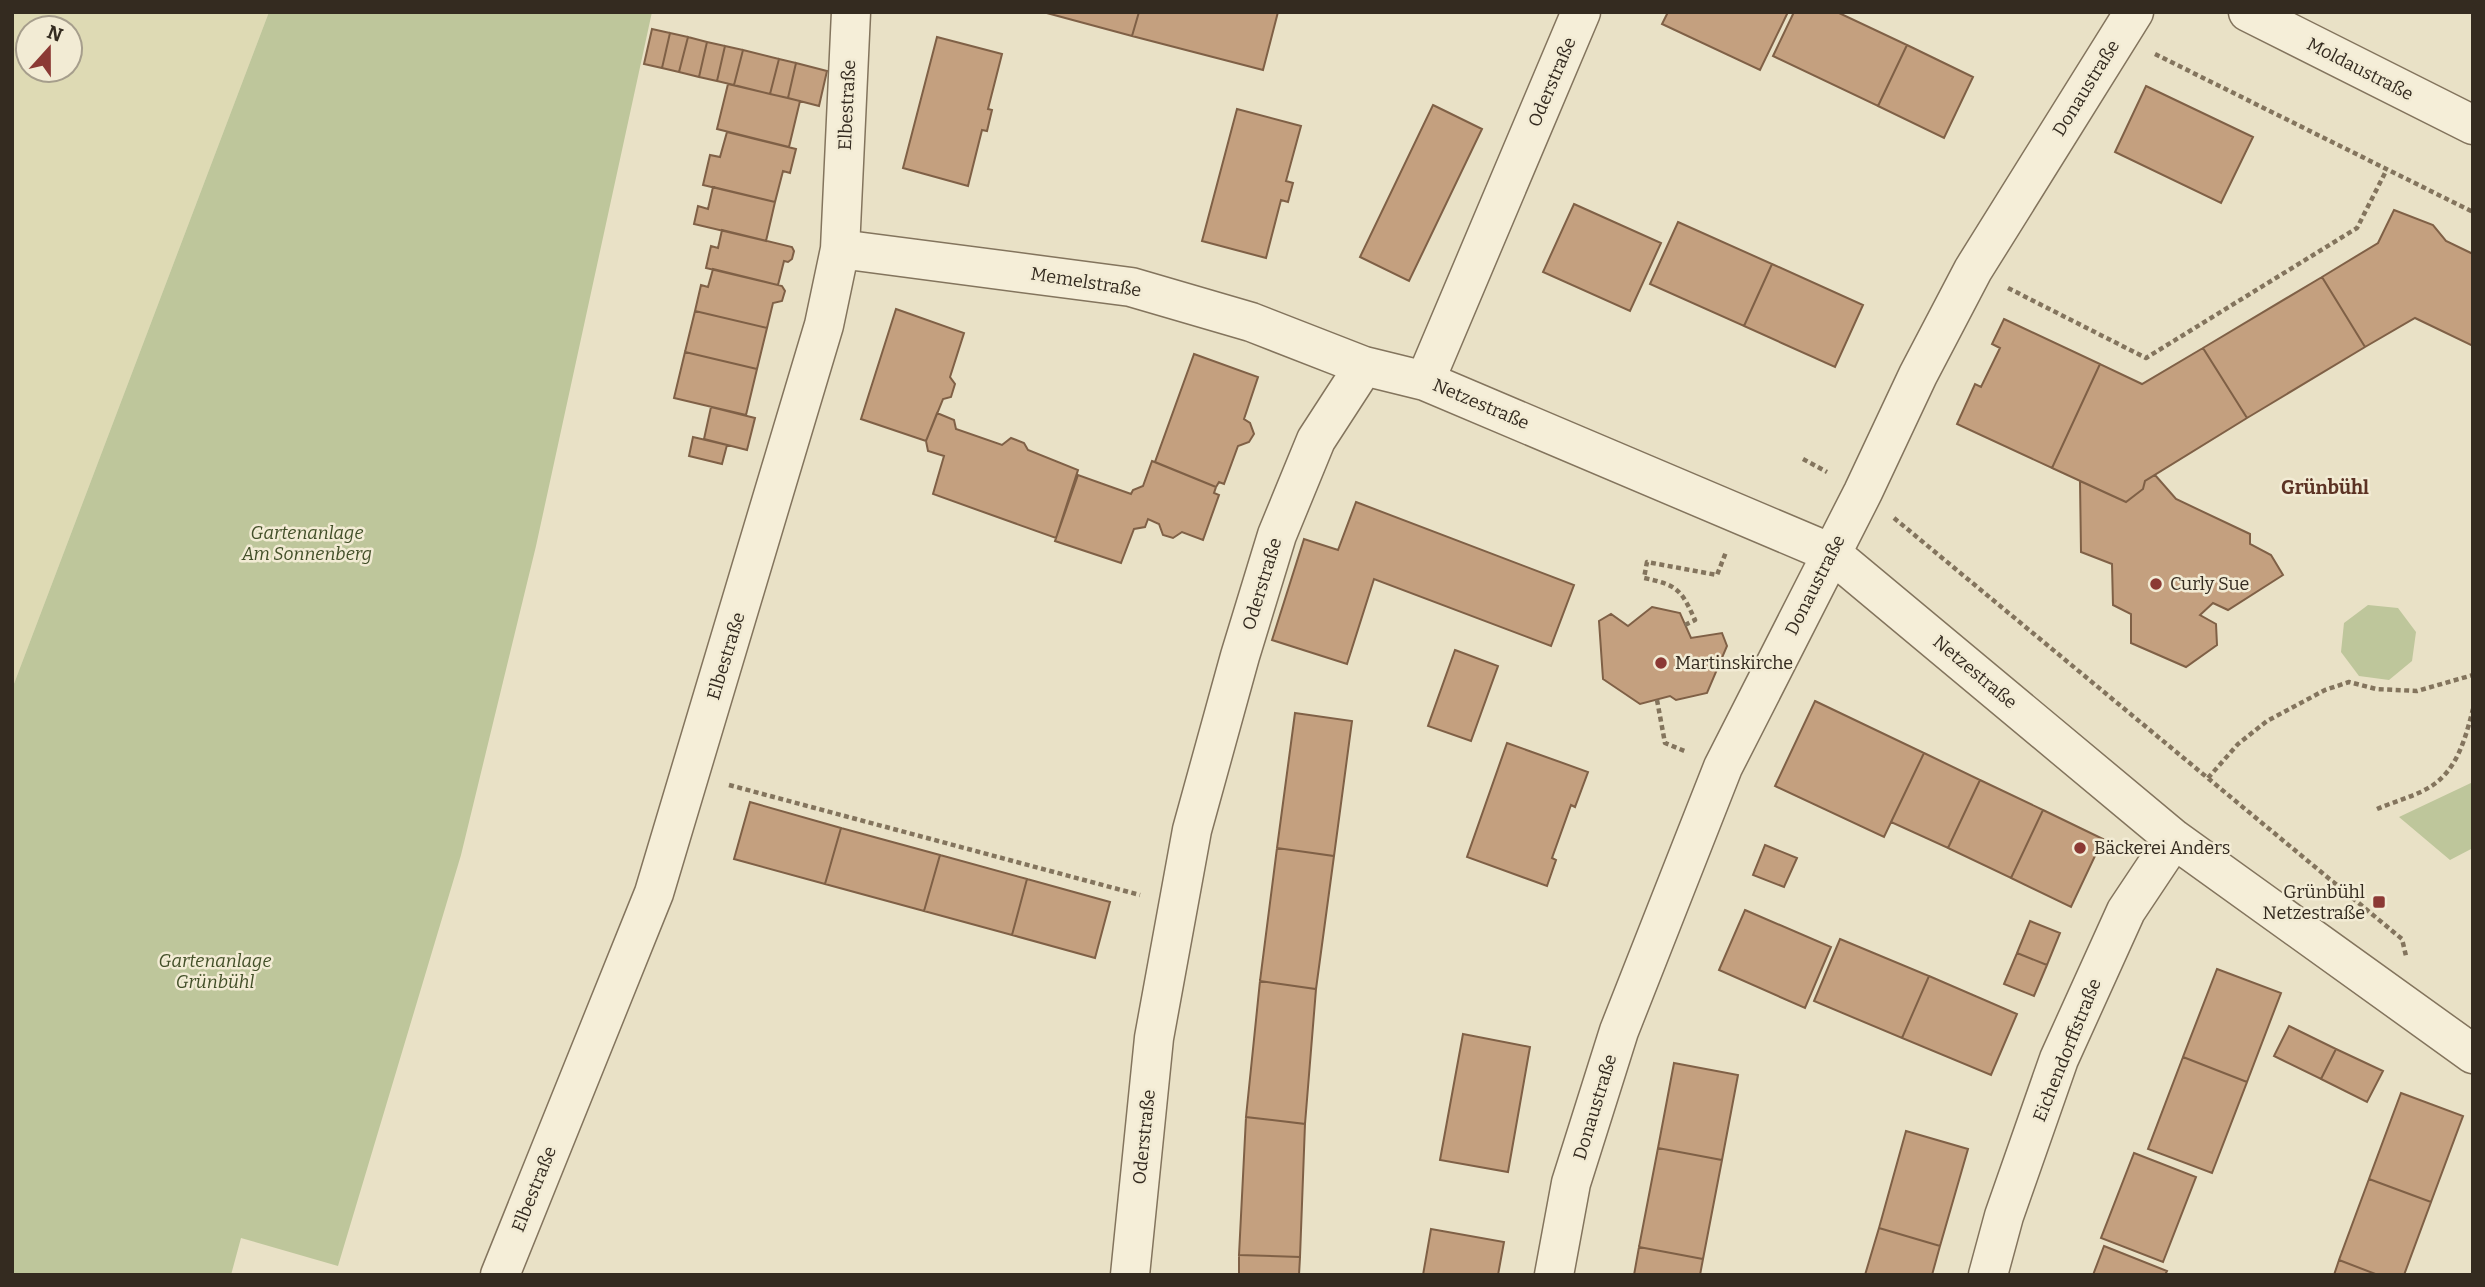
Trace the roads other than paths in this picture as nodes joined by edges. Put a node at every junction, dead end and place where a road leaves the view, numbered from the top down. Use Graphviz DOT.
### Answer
graph roads {
  1 [pos="852,12"];
  2 [pos="1581,12"];
  3 [pos="2248,12"];
  4 [pos="2126,24"];
  5 [pos="2473,125"];
  6 [pos="840,249"];
  7 [pos="1364,366"];
  8 [pos="1425,381"];
  9 [pos="1831,553"];
  10 [pos="2174,839"];
  11 [pos="2473,1054"];
  12 [pos="500,1275"];
  13 [pos="1130,1275"];
  14 [pos="1554,1275"];
  15 [pos="1988,1275"];
  1 -- 6 [label="street, Elbestraße"];
  2 -- 8 [label="street, Oderstraße"];
  3 -- 5 [label="street, Moldaustraße"];
  4 -- 9 [label="street, Donaustraße"];
  6 -- 7 [label="street, Memelstraße"];
  6 -- 12 [label="street, Elbestraße"];
  7 -- 8 [label="street"];
  7 -- 13 [label="street, Oderstraße"];
  8 -- 9 [label="street, Netzestraße"];
  9 -- 10 [label="street, Netzestraße"];
  9 -- 14 [label="street, Donaustraße"];
  10 -- 11 [label="street, Netzestraße"];
  10 -- 15 [label="street, Eichendorffstraße"];
}
